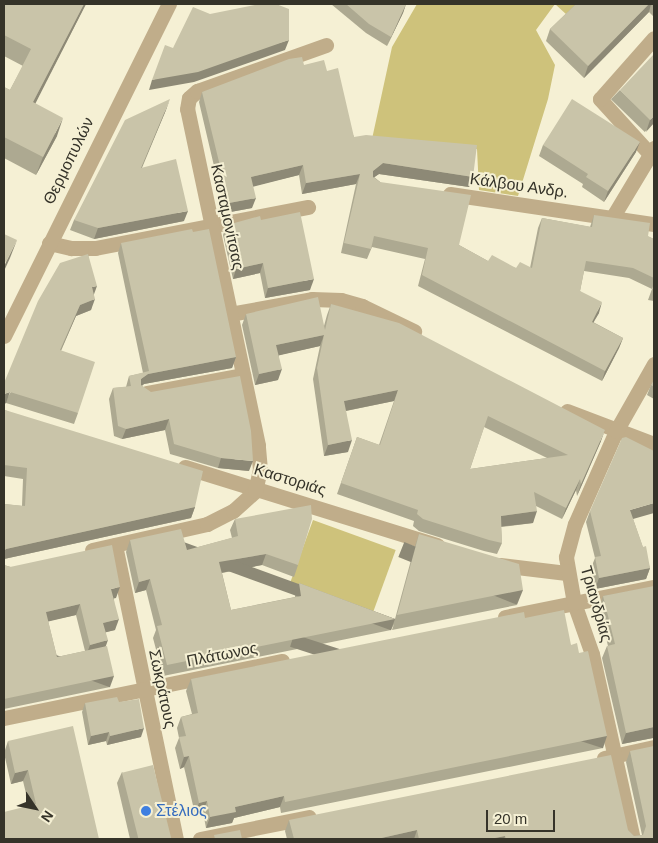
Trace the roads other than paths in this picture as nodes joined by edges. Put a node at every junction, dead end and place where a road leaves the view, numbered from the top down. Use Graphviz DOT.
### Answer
graph roads {
  1 [pos="169,4"];
  2 [pos="654,38"];
  3 [pos="326,45"];
  4 [pos="652,151"];
  5 [pos="437,192"];
  6 [pos="308,207"];
  7 [pos="612,218"];
  8 [pos="654,224"];
  9 [pos="211,225"];
  10 [pos="49,243"];
  11 [pos="230,314"];
  12 [pos="4,336"];
  13 [pos="424,337"];
  14 [pos="654,364"];
  15 [pos="243,374"];
  16 [pos="146,393"];
  17 [pos="554,405"];
  18 [pos="616,430"];
  19 [pos="654,444"];
  20 [pos="170,462"];
  21 [pos="256,488"];
  22 [pos="115,545"];
  23 [pos="454,551"];
  24 [pos="78,553"];
  25 [pos="482,560"];
  26 [pos="568,573"];
  27 [pos="654,587"];
  28 [pos="574,603"];
  29 [pos="486,621"];
  30 [pos="301,657"];
  31 [pos="145,688"];
  32 [pos="4,718"];
  33 [pos="654,747"];
  34 [pos="614,756"];
  35 [pos="592,760"];
  36 [pos="328,814"];
  37 [pos="176,839"];
  38 [pos="200,839"];
  39 [pos="633,839"];
  1 -- 10 [label="street, Θερμοπυλών"];
  2 -- 4 [label="street"];
  3 -- 9 [label="street, Κασταμονίτσας"];
  4 -- 7 [label="street"];
  5 -- 7 [label="street, Κάλβου Ανδρ."];
  6 -- 9 [label="street"];
  7 -- 8 [label="street, Κάλβου Ανδρ."];
  9 -- 10 [label="street"];
  9 -- 11 [label="street, Κασταμονίτσας"];
  10 -- 12 [label="street, Θερμοπυλών"];
  11 -- 13 [label="street"];
  11 -- 15 [label="street, Κασταμονίτσας"];
  14 -- 18 [label="street, Τριανδρίας"];
  15 -- 16 [label="street"];
  15 -- 21 [label="street, Κασταμονίτσας"];
  17 -- 18 [label="street"];
  18 -- 19 [label="street"];
  18 -- 26 [label="street, Τριανδρίας"];
  20 -- 21 [label="street, Καστοριάς"];
  21 -- 22 [label="street"];
  21 -- 23 [label="street, Καστοριάς"];
  22 -- 24 [label="street"];
  22 -- 31 [label="street, Σωκράτους"];
  25 -- 26 [label="street"];
  26 -- 28 [label="street, Τριανδρίας"];
  27 -- 28 [label="street"];
  28 -- 29 [label="street"];
  28 -- 34 [label="street, Τριανδρίας"];
  30 -- 31 [label="street, Πλάτωνος"];
  31 -- 32 [label="street, Πλάτωνος"];
  31 -- 37 [label="street, Σωκράτους"];
  33 -- 34 [label="street"];
  34 -- 35 [label="street"];
  34 -- 39 [label="street, Τριανδρίας"];
  36 -- 38 [label="street"];
}
